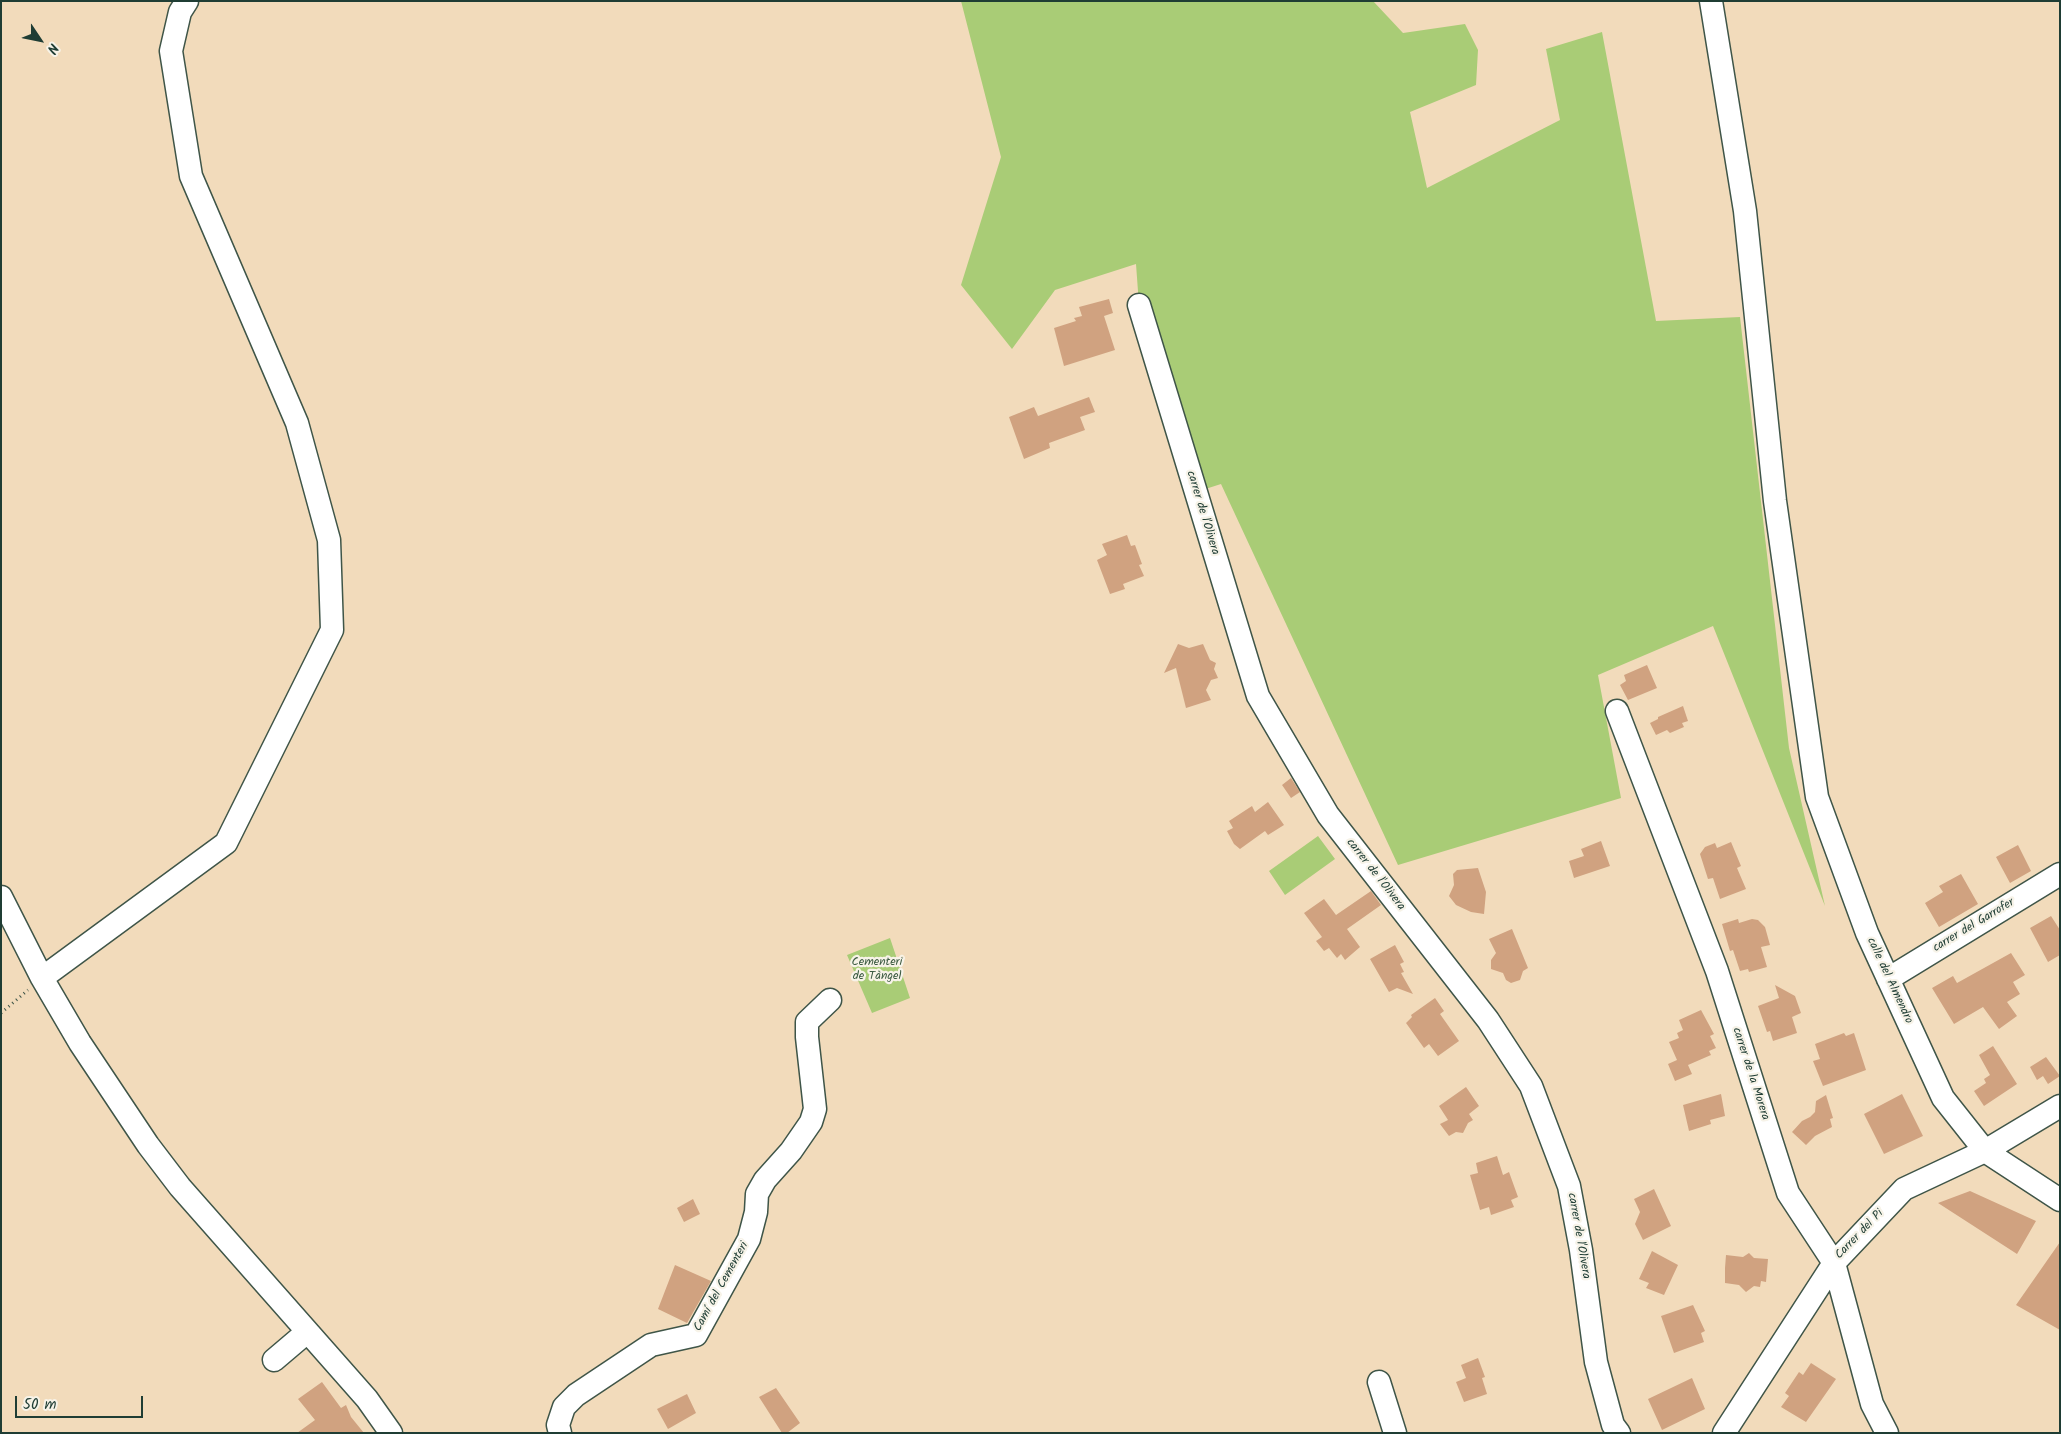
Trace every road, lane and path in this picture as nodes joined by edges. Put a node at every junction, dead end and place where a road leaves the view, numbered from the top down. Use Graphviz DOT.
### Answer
graph roads {
  1 [pos="187,1"];
  2 [pos="1711,1"];
  3 [pos="1139,305"];
  4 [pos="1617,711"];
  5 [pos="2060,874"];
  6 [pos="1,897"];
  7 [pos="42,978"];
  8 [pos="1888,979"];
  9 [pos="830,1000"];
  10 [pos="1,1013"];
  11 [pos="2060,1106"];
  12 [pos="1985,1151"];
  13 [pos="2060,1200"];
  14 [pos="1834,1263"];
  15 [pos="307,1332"];
  16 [pos="274,1360"];
  17 [pos="1379,1382"];
  18 [pos="391,1433"];
  19 [pos="560,1433"];
  20 [pos="1394,1433"];
  21 [pos="1619,1433"];
  22 [pos="1724,1433"];
  23 [pos="1887,1433"];
  1 -- 7 [label="street"];
  2 -- 8 [label="street, calle del Almendro"];
  3 -- 21 [label="street, carrer de l'Olivera"];
  4 -- 14 [label="street, carrer de la Morera"];
  5 -- 8 [label="street, carrer del Garrofer"];
  6 -- 7 [label="street"];
  7 -- 10 [label="path"];
  7 -- 15 [label="street"];
  8 -- 12 [label="street, calle del Almendro"];
  9 -- 19 [label="street, Camí del Cementeri"];
  11 -- 12 [label="street, Carrer del Pi"];
  12 -- 13 [label="street, calle del Almendro"];
  12 -- 14 [label="street, Carrer del Pi"];
  14 -- 22 [label="street, Carrer del Pi"];
  14 -- 23 [label="street, carrer de la Morera"];
  15 -- 16 [label="street"];
  15 -- 18 [label="street"];
  17 -- 20 [label="street"];
}
